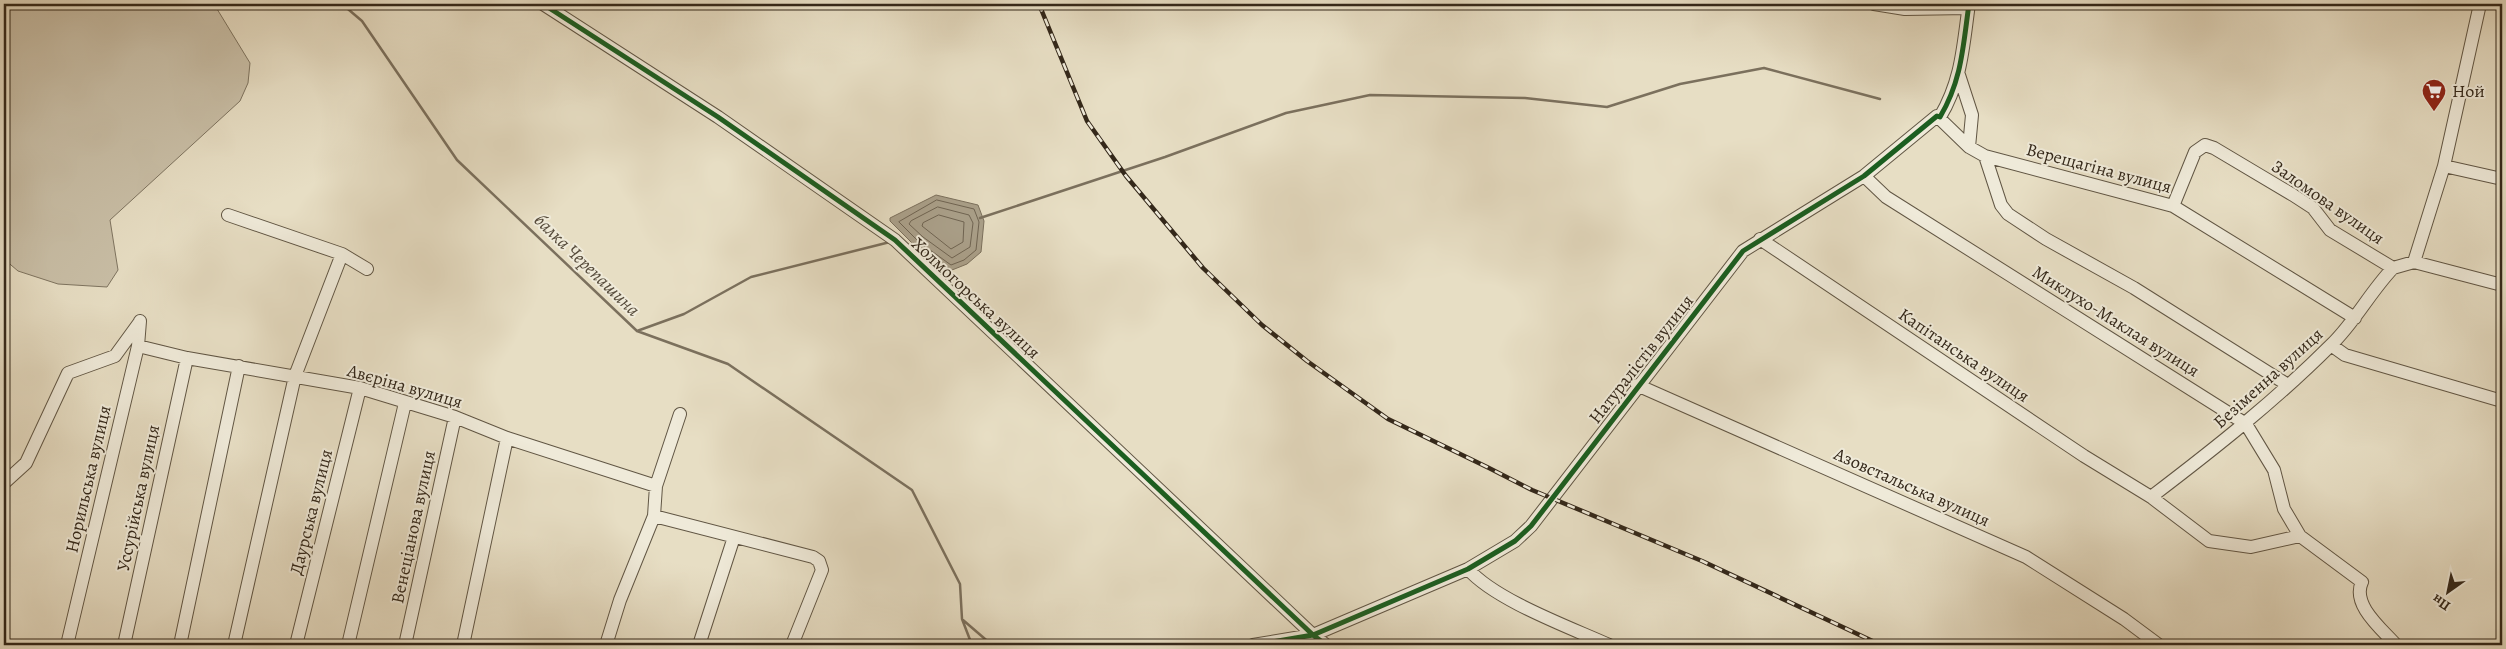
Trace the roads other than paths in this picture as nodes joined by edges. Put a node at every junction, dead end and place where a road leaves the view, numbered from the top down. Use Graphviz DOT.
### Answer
graph roads {
  1 [pos="543,4"];
  2 [pos="1874,4"];
  3 [pos="2480,4"];
  4 [pos="1969,6"];
  5 [pos="1959,75"];
  6 [pos="1937,116"];
  7 [pos="1969,147"];
  8 [pos="1986,156"];
  9 [pos="2444,166"];
  10 [pos="1864,176"];
  11 [pos="2502,179"];
  12 [pos="2173,206"];
  13 [pos="228,215"];
  14 [pos="1760,239"];
  15 [pos="342,254"];
  16 [pos="2414,262"];
  17 [pos="2393,268"];
  18 [pos="367,269"];
  19 [pos="2502,285"];
  20 [pos="2355,318"];
  21 [pos="2331,345"];
  22 [pos="138,346"];
  23 [pos="187,358"];
  24 [pos="239,366"];
  25 [pos="295,376"];
  26 [pos="2288,385"];
  27 [pos="1637,386"];
  28 [pos="360,388"];
  29 [pos="2502,401"];
  30 [pos="405,402"];
  31 [pos="680,414"];
  32 [pos="455,417"];
  33 [pos="2246,424"];
  34 [pos="507,438"];
  35 [pos="4,483"];
  36 [pos="656,486"];
  37 [pos="2151,497"];
  38 [pos="654,516"];
  39 [pos="2300,536"];
  40 [pos="734,537"];
  41 [pos="1468,569"];
  42 [pos="1313,635"];
  43 [pos="67,645"];
  44 [pos="124,645"];
  45 [pos="180,645"];
  46 [pos="234,645"];
  47 [pos="296,645"];
  48 [pos="348,645"];
  49 [pos="405,645"];
  50 [pos="463,645"];
  51 [pos="606,645"];
  52 [pos="699,645"];
  53 [pos="792,645"];
  54 [pos="1253,645"];
  55 [pos="1326,645"];
  56 [pos="1609,645"];
  57 [pos="2159,645"];
  58 [pos="2396,645"];
  1 -- 42 [label="street, Холмогорська вулиця"];
  2 -- 4 [label="street"];
  3 -- 9 [label="street"];
  4 -- 5 [label="street, Натуралістів вулиця"];
  5 -- 6 [label="street, Натуралістів вулиця"];
  5 -- 7 [label="street"];
  6 -- 7 [label="street, Верещагіна вулиця"];
  6 -- 10 [label="street, Натуралістів вулиця"];
  7 -- 8 [label="street, Верещагіна вулиця"];
  8 -- 12 [label="street, Верещагіна вулиця"];
  8 -- 26 [label="street"];
  9 -- 11 [label="street"];
  9 -- 16 [label="street"];
  10 -- 14 [label="street, Натуралістів вулиця"];
  10 -- 33 [label="street, Миклухо-Маклая вулиця"];
  12 -- 17 [label="street, Заломова вулиця"];
  12 -- 20 [label="street, Верещагіна вулиця"];
  13 -- 15 [label="street"];
  14 -- 27 [label="street, Натуралістів вулиця"];
  14 -- 37 [label="street, Капітанська вулиця"];
  15 -- 18 [label="street"];
  15 -- 25 [label="street"];
  16 -- 17 [label="street, Заломова вулиця"];
  16 -- 19 [label="street"];
  17 -- 20 [label="street, Безіменна вулиця"];
  20 -- 21 [label="street, Безіменна вулиця"];
  21 -- 26 [label="street, Безіменна вулиця"];
  21 -- 29 [label="street"];
  22 -- 23 [label="street, Авєріна вулиця"];
  22 -- 35 [label="street, Норильська вулиця"];
  22 -- 43 [label="street, Норильська вулиця"];
  23 -- 24 [label="street, Авєріна вулиця"];
  23 -- 44 [label="street, Уссурійська вулиця"];
  24 -- 25 [label="street, Авєріна вулиця"];
  24 -- 45 [label="street"];
  25 -- 28 [label="street, Авєріна вулиця"];
  25 -- 46 [label="street"];
  26 -- 33 [label="street, Безіменна вулиця"];
  27 -- 41 [label="street, Натуралістів вулиця"];
  27 -- 57 [label="street, Азовстальська вулиця"];
  28 -- 30 [label="street, Авєріна вулиця"];
  28 -- 47 [label="street, Даурська вулиця"];
  30 -- 32 [label="street, Авєріна вулиця"];
  30 -- 48 [label="street"];
  31 -- 36 [label="street"];
  32 -- 34 [label="street, Авєріна вулиця"];
  32 -- 49 [label="street, Венеціанова вулиця"];
  33 -- 37 [label="street, Безіменна вулиця"];
  33 -- 39 [label="street, Миклухо-Маклая вулиця"];
  34 -- 36 [label="street, Авєріна вулиця"];
  34 -- 50 [label="street"];
  36 -- 38 [label="street"];
  37 -- 39 [label="street, Капітанська вулиця"];
  38 -- 40 [label="street"];
  38 -- 51 [label="street"];
  39 -- 58 [label="street"];
  40 -- 52 [label="street"];
  40 -- 53 [label="street"];
  41 -- 42 [label="street, Натуралістів вулиця"];
  41 -- 56 [label="street"];
  42 -- 54 [label="street, Натуралістів вулиця"];
  42 -- 55 [label="street, Холмогорська вулиця"];
}
